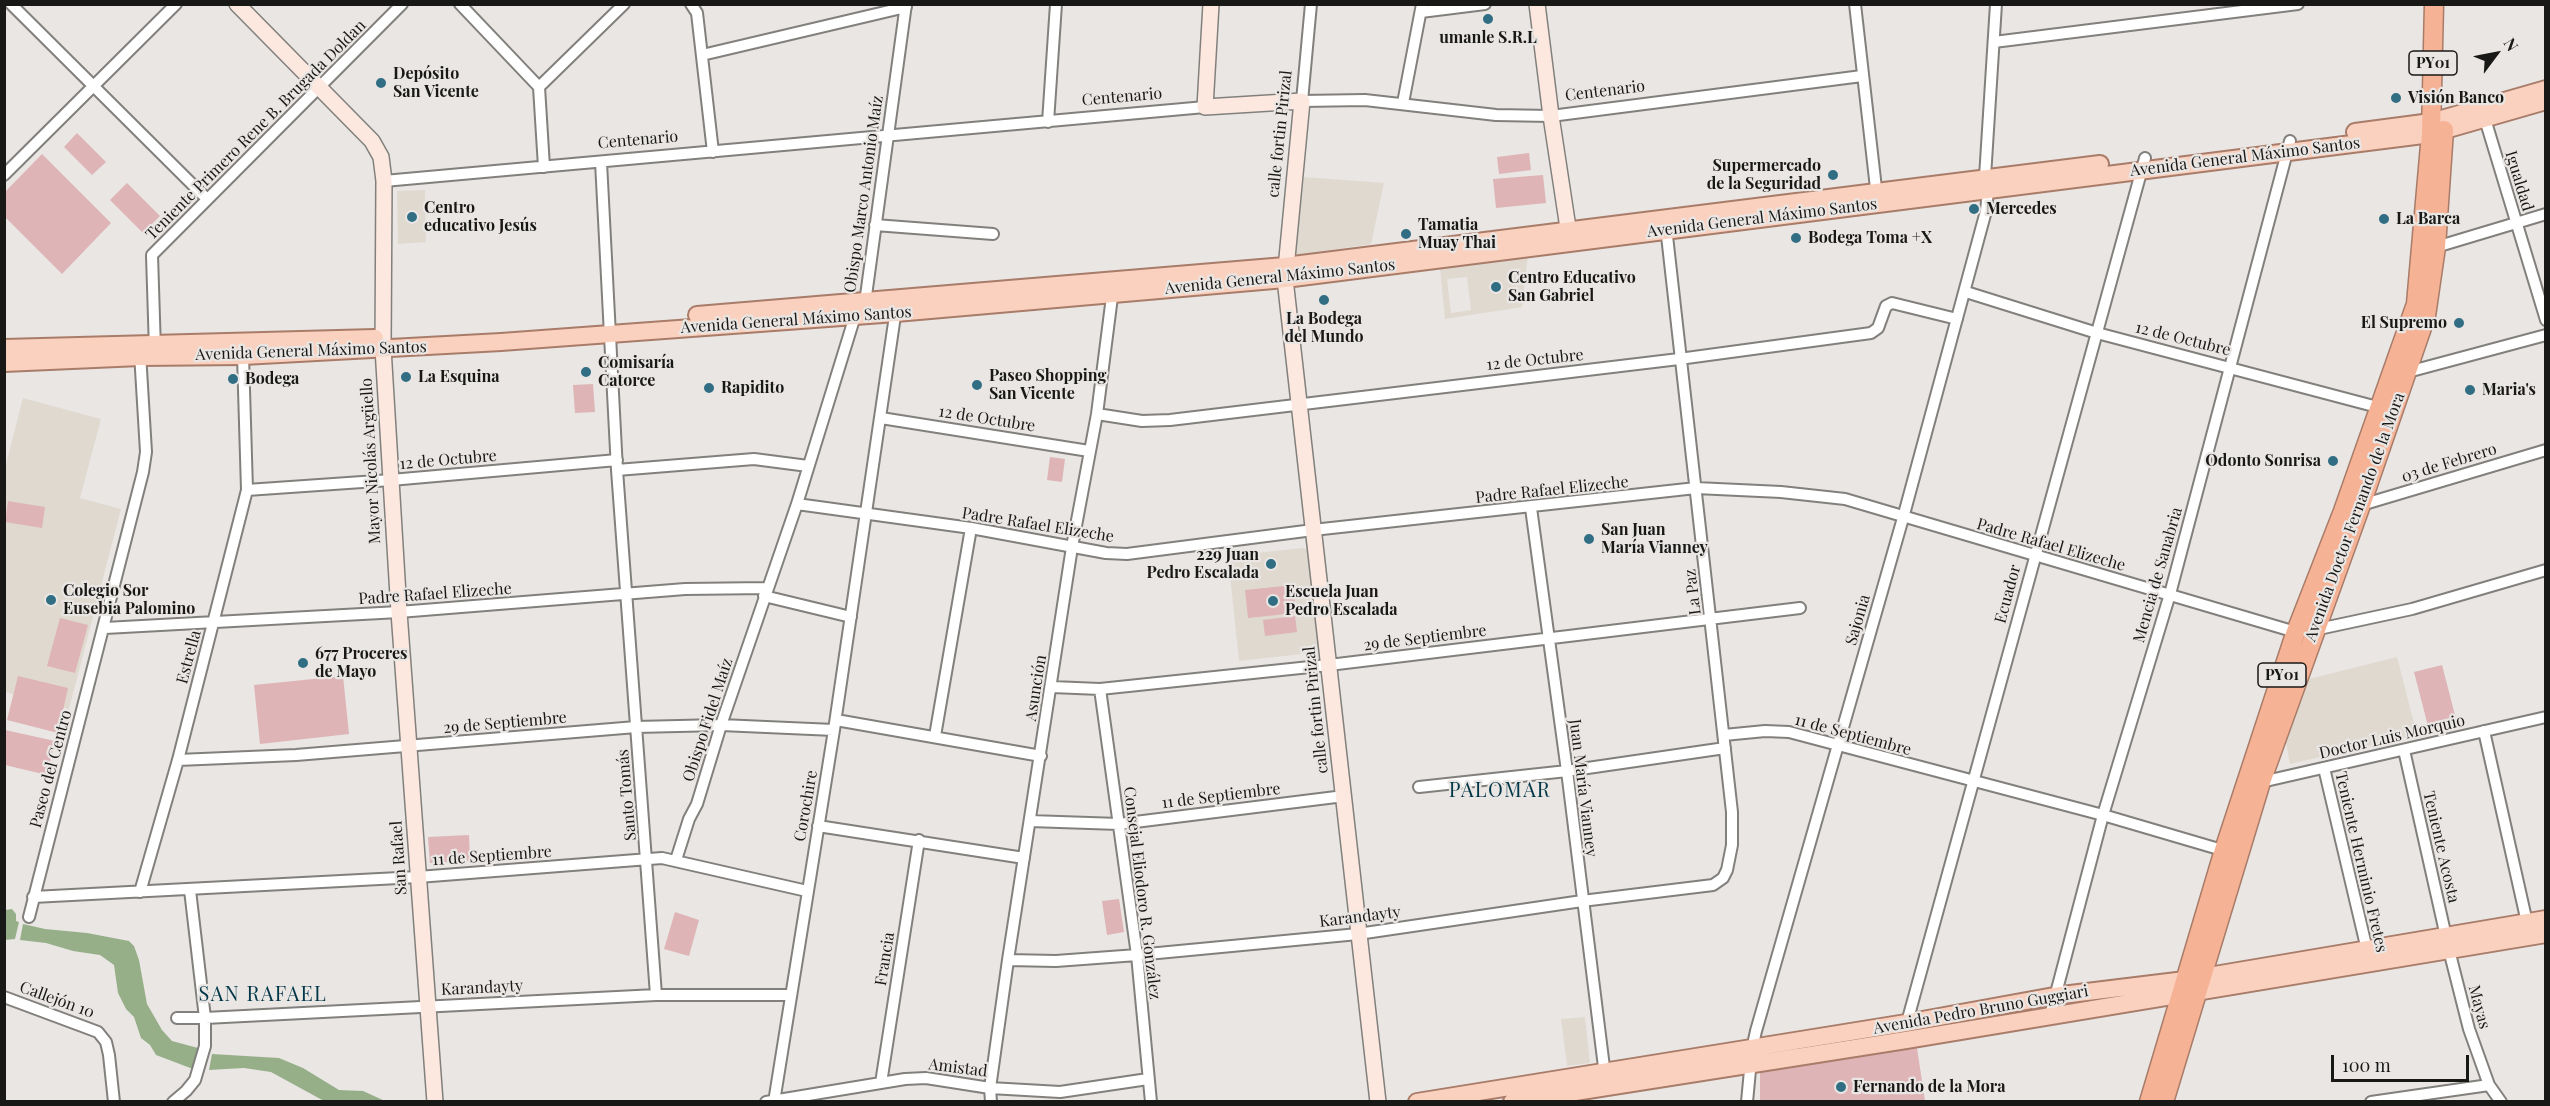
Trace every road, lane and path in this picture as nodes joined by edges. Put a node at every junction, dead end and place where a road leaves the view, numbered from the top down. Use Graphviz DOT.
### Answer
graph roads {
  1 [pos="11,4"];
  2 [pos="176,4"];
  3 [pos="237,4"];
  4 [pos="402,4"];
  5 [pos="460,4"];
  6 [pos="624,4"];
  7 [pos="692,4"];
  8 [pos="1056,4"];
  9 [pos="1211,4"];
  10 [pos="1311,4"];
  11 [pos="1485,4"];
  12 [pos="1537,4"];
  13 [pos="1855,4"];
  14 [pos="1996,4"];
  15 [pos="2298,4"];
  16 [pos="2434,4"];
  17 [pos="2446,4"];
  18 [pos="906,6"];
  19 [pos="1421,8"];
  20 [pos="1994,42"];
  21 [pos="702,55"];
  22 [pos="1862,76"];
  23 [pos="92,87"];
  24 [pos="319,87"];
  25 [pos="539,87"];
  26 [pos="2546,89"];
  27 [pos="1302,101"];
  28 [pos="2546,101"];
  29 [pos="1403,103"];
  30 [pos="1206,107"];
  31 [pos="1551,116"];
  32 [pos="2485,119"];
  33 [pos="1047,122"];
  34 [pos="2437,127"];
  35 [pos="888,136"];
  36 [pos="2289,147"];
  37 [pos="713,152"];
  38 [pos="601,162"];
  39 [pos="2144,164"];
  40 [pos="544,167"];
  41 [pos="4,175"];
  42 [pos="384,182"];
  43 [pos="1987,184"];
  44 [pos="1877,197"];
  45 [pos="207,199"];
  46 [pos="2546,214"];
  47 [pos="2516,223"];
  48 [pos="1665,224"];
  49 [pos="875,225"];
  50 [pos="993,234"];
  51 [pos="1569,236"];
  52 [pos="2436,247"];
  53 [pos="1285,273"];
  54 [pos="1114,287"];
  55 [pos="1966,292"];
  56 [pos="896,306"];
  57 [pos="860,309"];
  58 [pos="1957,319"];
  59 [pos="2546,320"];
  60 [pos="610,328"];
  61 [pos="2097,333"];
  62 [pos="2546,335"];
  63 [pos="382,343"];
  64 [pos="4,348"];
  65 [pos="147,350"];
  66 [pos="243,356"];
  67 [pos="1679,359"];
  68 [pos="4,363"];
  69 [pos="2230,366"];
  70 [pos="2399,374"];
  71 [pos="1299,404"];
  72 [pos="2387,410"];
  73 [pos="1097,414"];
  74 [pos="880,418"];
  75 [pos="2546,450"];
  76 [pos="1089,451"];
  77 [pos="617,465"];
  78 [pos="808,466"];
  79 [pos="390,480"];
  80 [pos="1696,488"];
  81 [pos="247,490"];
  82 [pos="797,504"];
  83 [pos="2361,505"];
  84 [pos="1530,508"];
  85 [pos="2343,511"];
  86 [pos="867,515"];
  87 [pos="1903,518"];
  88 [pos="971,528"];
  89 [pos="1313,530"];
  90 [pos="1072,547"];
  91 [pos="2034,556"];
  92 [pos="2546,570"];
  93 [pos="766,592"];
  94 [pos="627,593"];
  95 [pos="2170,594"];
  96 [pos="1800,609"];
  97 [pos="399,612"];
  98 [pos="851,617"];
  99 [pos="1712,620"];
  100 [pos="214,622"];
  101 [pos="105,628"];
  102 [pos="2315,630"];
  103 [pos="2295,634"];
  104 [pos="1548,639"];
  105 [pos="1329,664"];
  106 [pos="1052,687"];
  107 [pos="1100,688"];
  108 [pos="2546,717"];
  109 [pos="721,725"];
  110 [pos="835,725"];
  111 [pos="636,727"];
  112 [pos="2484,731"];
  113 [pos="1724,735"];
  114 [pos="935,736"];
  115 [pos="410,746"];
  116 [pos="1838,746"];
  117 [pos="1725,748"];
  118 [pos="2404,750"];
  119 [pos="1041,756"];
  120 [pos="178,760"];
  121 [pos="2324,768"];
  122 [pos="1567,771"];
  123 [pos="1972,782"];
  124 [pos="2253,784"];
  125 [pos="1419,788"];
  126 [pos="1344,796"];
  127 [pos="2103,814"];
  128 [pos="1030,821"];
  129 [pos="1119,824"];
  130 [pos="818,826"];
  131 [pos="919,840"];
  132 [pos="2231,852"];
  133 [pos="1024,858"];
  134 [pos="647,859"];
  135 [pos="676,860"];
  136 [pos="418,876"];
  137 [pos="1713,885"];
  138 [pos="190,890"];
  139 [pos="807,891"];
  140 [pos="140,892"];
  141 [pos="33,897"];
  142 [pos="1582,901"];
  143 [pos="29,917"];
  144 [pos="2546,919"];
  145 [pos="2534,931"];
  146 [pos="1358,934"];
  147 [pos="2447,943"];
  148 [pos="1137,955"];
  149 [pos="2368,956"];
  150 [pos="1008,960"];
  151 [pos="2190,986"];
  152 [pos="656,995"];
  153 [pos="790,995"];
  154 [pos="2054,996"];
  155 [pos="4,997"];
  156 [pos="428,1006"];
  157 [pos="2050,1016"];
  158 [pos="177,1018"];
  159 [pos="205,1018"];
  160 [pos="1906,1032"];
  161 [pos="1751,1057"];
  162 [pos="1148,1079"];
  163 [pos="1605,1079"];
  164 [pos="881,1083"];
  165 [pos="2489,1085"];
  166 [pos="990,1088"];
  167 [pos="1582,1089"];
  168 [pos="114,1101"];
  169 [pos="173,1101"];
  170 [pos="435,1101"];
  171 [pos="771,1101"];
  172 [pos="991,1101"];
  173 [pos="1151,1101"];
  174 [pos="1378,1101"];
  175 [pos="1417,1101"];
  176 [pos="1512,1101"];
  177 [pos="1747,1101"];
  178 [pos="2149,1101"];
  179 [pos="2164,1101"];
  180 [pos="2371,1101"];
  181 [pos="2500,1101"];
  1 -- 23 [label="street"];
  2 -- 23 [label="street"];
  3 -- 24 [label="street, Mayor Nicolás Argüello"];
  4 -- 24 [label="street, Teniente Primero Rene B. Brugada Doldan"];
  5 -- 25 [label="street"];
  6 -- 25 [label="street"];
  7 -- 21 [label="street"];
  8 -- 33 [label="street"];
  9 -- 30 [label="street"];
  10 -- 27 [label="street, calle fortin Pirizal"];
  11 -- 19 [label="street"];
  12 -- 31 [label="street"];
  13 -- 22 [label="street"];
  14 -- 20 [label="street, Sajonia"];
  15 -- 20 [label="street"];
  16 -- 34 [label="highway, PY01"];
  17 -- 34 [label="highway, PY01"];
  18 -- 21 [label="street"];
  18 -- 35 [label="street, Obispo Marco Antonio Maíz"];
  19 -- 29 [label="street"];
  20 -- 43 [label="street, Sajonia"];
  21 -- 37 [label="street"];
  22 -- 31 [label="street, Centenario"];
  22 -- 44 [label="street"];
  23 -- 41 [label="street"];
  23 -- 45 [label="street"];
  24 -- 42 [label="street, Mayor Nicolás Argüello"];
  24 -- 45 [label="street, Teniente Primero Rene B. Brugada Doldan"];
  25 -- 40 [label="street"];
  26 -- 34 [label="main road, Avenida General Máximo Santos"];
  27 -- 29 [label="street, Centenario"];
  27 -- 30 [label="street, Centenario"];
  27 -- 53 [label="street, calle fortin Pirizal"];
  28 -- 32 [label="main road, Avenida General Máximo Santos"];
  29 -- 31 [label="street, Centenario"];
  30 -- 33 [label="street, Centenario"];
  31 -- 51 [label="street"];
  32 -- 34 [label="main road, Avenida General Máximo Santos"];
  32 -- 47 [label="street, Igualdad"];
  33 -- 35 [label="street, Centenario"];
  34 -- 36 [label="main road, Avenida General Máximo Santos"];
  34 -- 52 [label="highway, Avenida Doctor Fernando de la Mora / PY01"];
  34 -- 70 [label="highway, Avenida Doctor Fernando de la Mora / PY01"];
  35 -- 37 [label="street, Centenario"];
  35 -- 49 [label="street, Obispo Marco Antonio Maíz"];
  36 -- 39 [label="main road, Avenida General Máximo Santos"];
  36 -- 69 [label="street, Mencia de Sanabria"];
  37 -- 38 [label="street, Centenario"];
  38 -- 40 [label="street, Centenario"];
  38 -- 60 [label="street, Santo Tomás"];
  39 -- 43 [label="main road, Avenida General Máximo Santos"];
  39 -- 61 [label="street, Ecuador"];
  40 -- 42 [label="street, Centenario"];
  42 -- 63 [label="street, Mayor Nicolás Argüello"];
  43 -- 44 [label="main road, Avenida General Máximo Santos"];
  43 -- 55 [label="street, Sajonia"];
  44 -- 48 [label="main road, Avenida General Máximo Santos"];
  45 -- 65 [label="street, Teniente Primero Rene B. Brugada Doldan"];
  46 -- 47 [label="street"];
  47 -- 52 [label="street"];
  47 -- 59 [label="street, Igualdad"];
  48 -- 51 [label="main road, Avenida General Máximo Santos"];
  48 -- 67 [label="street, La Paz"];
  49 -- 50 [label="street"];
  49 -- 57 [label="street, Obispo Marco Antonio Maíz"];
  51 -- 53 [label="main road, Avenida General Máximo Santos"];
  52 -- 70 [label="highway, Avenida Doctor Fernando de la Mora / PY01"];
  53 -- 54 [label="main road, Avenida General Máximo Santos"];
  53 -- 71 [label="street, calle fortin Pirizal"];
  54 -- 56 [label="main road, Avenida General Máximo Santos"];
  54 -- 73 [label="street, Asunción"];
  55 -- 58 [label="street, Sajonia"];
  55 -- 61 [label="street, 12 de Octubre"];
  56 -- 57 [label="main road, Avenida General Máximo Santos"];
  56 -- 74 [label="street, Corochire"];
  57 -- 60 [label="main road, Avenida General Máximo Santos"];
  57 -- 78 [label="street, Obispo Marco Antonio Maíz"];
  58 -- 67 [label="street, 12 de Octubre"];
  58 -- 87 [label="street, Sajonia"];
  60 -- 63 [label="main road, Avenida General Máximo Santos"];
  60 -- 77 [label="street, Santo Tomás"];
  61 -- 69 [label="street, 12 de Octubre"];
  61 -- 91 [label="street, Ecuador"];
  62 -- 70 [label="street"];
  63 -- 65 [label="main road, Avenida General Máximo Santos"];
  63 -- 66 [label="main road, Avenida General Máximo Santos"];
  63 -- 79 [label="street, Mayor Nicolás Argüello"];
  64 -- 65 [label="main road, Avenida General Máximo Santos"];
  65 -- 66 [label="main road, Avenida General Máximo Santos"];
  65 -- 68 [label="main road, Avenida General Máximo Santos"];
  65 -- 101 [label="street, Teniente Primero Rene B. Brugada Doldan"];
  66 -- 81 [label="street, Estrella"];
  67 -- 71 [label="street, 12 de Octubre"];
  67 -- 80 [label="street, La Paz"];
  69 -- 72 [label="street, 12 de Octubre"];
  69 -- 95 [label="street, Mencia de Sanabria"];
  70 -- 72 [label="highway, Avenida Doctor Fernando de la Mora / PY01"];
  71 -- 73 [label="street, 12 de Octubre"];
  71 -- 89 [label="street, calle fortin Pirizal"];
  72 -- 83 [label="highway, Avenida Doctor Fernando de la Mora / PY01"];
  72 -- 85 [label="highway, Avenida Doctor Fernando de la Mora / PY01"];
  73 -- 76 [label="street, Asunción"];
  74 -- 76 [label="street, 12 de Octubre"];
  74 -- 86 [label="street, Corochire"];
  75 -- 83 [label="street, 03 de Febrero"];
  76 -- 90 [label="street, Asunción"];
  77 -- 78 [label="street, 12 de Octubre"];
  77 -- 79 [label="street, 12 de Octubre"];
  77 -- 94 [label="street, Santo Tomás"];
  78 -- 82 [label="street, Obispo Marco Antonio Maíz"];
  79 -- 81 [label="street, 12 de Octubre"];
  79 -- 97 [label="street, Mayor Nicolás Argüello"];
  80 -- 84 [label="street, Padre Rafael Elizeche"];
  80 -- 87 [label="street, Padre Rafael Elizeche"];
  80 -- 99 [label="street, La Paz"];
  81 -- 100 [label="street, Estrella"];
  82 -- 86 [label="street, Padre Rafael Elizeche"];
  82 -- 93 [label="street, Obispo Marco Antonio Maíz"];
  83 -- 85 [label="street, 03 de Febrero"];
  83 -- 102 [label="highway, Avenida Doctor Fernando de la Mora / PY01"];
  84 -- 89 [label="street, Padre Rafael Elizeche"];
  84 -- 104 [label="street, Juan María Vianney"];
  85 -- 103 [label="highway, Avenida Doctor Fernando de la Mora / PY01"];
  86 -- 88 [label="street, Padre Rafael Elizeche"];
  86 -- 98 [label="street, Corochire"];
  87 -- 91 [label="street, Padre Rafael Elizeche"];
  87 -- 116 [label="street, Sajonia"];
  88 -- 90 [label="street, Padre Rafael Elizeche"];
  88 -- 114 [label="street"];
  89 -- 90 [label="street, Padre Rafael Elizeche"];
  89 -- 105 [label="street, calle fortin Pirizal"];
  90 -- 106 [label="street, Asunción"];
  91 -- 95 [label="street, Padre Rafael Elizeche"];
  91 -- 123 [label="street, Ecuador"];
  92 -- 102 [label="street"];
  93 -- 94 [label="street, Padre Rafael Elizeche"];
  93 -- 98 [label="street, Padre Rafael Elizeche"];
  93 -- 109 [label="street, Obispo Fidel Maíz"];
  94 -- 97 [label="street, Padre Rafael Elizeche"];
  94 -- 111 [label="street, Santo Tomás"];
  95 -- 103 [label="street, Padre Rafael Elizeche"];
  95 -- 127 [label="street, Mencia de Sanabria"];
  96 -- 99 [label="street, 29 de Septiembre"];
  97 -- 100 [label="street, Padre Rafael Elizeche"];
  97 -- 115 [label="street, San Rafael"];
  98 -- 110 [label="street, Corochire"];
  99 -- 104 [label="street, 29 de Septiembre"];
  99 -- 113 [label="street, La Paz"];
  100 -- 101 [label="street, Padre Rafael Elizeche"];
  100 -- 120 [label="street, Estrella"];
  101 -- 141 [label="street, Paseo del Centro"];
  102 -- 103 [label="street"];
  102 -- 124 [label="highway, Avenida Doctor Fernando de la Mora / PY01"];
  103 -- 124 [label="highway, Avenida Doctor Fernando de la Mora / PY01"];
  104 -- 105 [label="street, 29 de Septiembre"];
  104 -- 122 [label="street, Juan María Vianney"];
  105 -- 107 [label="street, 29 de Septiembre"];
  105 -- 126 [label="street, calle fortin Pirizal"];
  106 -- 107 [label="street, 29 de Septiembre"];
  106 -- 119 [label="street, Asunción"];
  107 -- 129 [label="street, Consejal Eliodoro R. González"];
  108 -- 112 [label="street, Doctor Luis Morquio"];
  109 -- 110 [label="street, 29 de Septiembre"];
  109 -- 111 [label="street, 29 de Septiembre"];
  109 -- 135 [label="street, Obispo Fidel Maíz"];
  110 -- 114 [label="street, 29 de Septiembre"];
  110 -- 130 [label="street, Corochire"];
  111 -- 115 [label="street, 29 de Septiembre"];
  111 -- 134 [label="street, Santo Tomás"];
  112 -- 118 [label="street, Doctor Luis Morquio"];
  112 -- 145 [label="street"];
  113 -- 116 [label="street, 11 de Septiembre"];
  113 -- 117 [label="street, La Paz"];
  114 -- 119 [label="street, 29 de Septiembre"];
  115 -- 120 [label="street, 29 de Septiembre"];
  115 -- 136 [label="street, San Rafael"];
  116 -- 123 [label="street, 11 de Septiembre"];
  116 -- 161 [label="street, Sajonia"];
  117 -- 122 [label="street"];
  117 -- 137 [label="street, La Paz"];
  118 -- 121 [label="street, Doctor Luis Morquio"];
  118 -- 147 [label="street, Teniente Acosta"];
  119 -- 128 [label="street, Asunción"];
  120 -- 140 [label="street, Estrella"];
  121 -- 124 [label="street, Doctor Luis Morquio"];
  121 -- 149 [label="street, Teniente Herminio Fretes"];
  122 -- 125 [label="street"];
  122 -- 142 [label="street, Juan María Vianney"];
  123 -- 127 [label="street"];
  123 -- 160 [label="street, Ecuador"];
  124 -- 132 [label="highway, Avenida Doctor Fernando de la Mora / PY01"];
  126 -- 129 [label="street, 11 de Septiembre"];
  126 -- 146 [label="street, calle fortin Pirizal"];
  127 -- 132 [label="street"];
  127 -- 154 [label="street, Mencia de Sanabria"];
  128 -- 129 [label="street, 11 de Septiembre"];
  128 -- 133 [label="street, Asunción"];
  129 -- 148 [label="street, Consejal Eliodoro R. González"];
  130 -- 131 [label="street"];
  130 -- 139 [label="street, Corochire"];
  131 -- 133 [label="street"];
  131 -- 164 [label="street, Francia"];
  132 -- 151 [label="highway, Avenida Doctor Fernando de la Mora / PY01"];
  133 -- 150 [label="street, Asunción"];
  134 -- 135 [label="street, 11 de Septiembre"];
  134 -- 136 [label="street, 11 de Septiembre"];
  134 -- 152 [label="street, Santo Tomás"];
  135 -- 139 [label="street, 11 de Septiembre"];
  136 -- 138 [label="street, 11 de Septiembre"];
  136 -- 156 [label="street, San Rafael"];
  137 -- 142 [label="street, Karandayty"];
  138 -- 140 [label="street, 11 de Septiembre"];
  138 -- 159 [label="street"];
  139 -- 153 [label="street, Corochire"];
  140 -- 141 [label="street, 11 de Septiembre"];
  141 -- 143 [label="street, Paseo del Centro"];
  142 -- 146 [label="street, Karandayty"];
  142 -- 163 [label="street, Juan María Vianney"];
  144 -- 145 [label="main road, Avenida Pedro Bruno Guggiari"];
  145 -- 147 [label="main road, Avenida Pedro Bruno Guggiari"];
  146 -- 148 [label="street, Karandayty"];
  146 -- 174 [label="street, calle fortin Pirizal"];
  147 -- 149 [label="main road, Avenida Pedro Bruno Guggiari"];
  147 -- 165 [label="street, Mayas"];
  148 -- 150 [label="street, Karandayty"];
  148 -- 162 [label="street, Consejal Eliodoro R. González"];
  149 -- 151 [label="main road, Avenida Pedro Bruno Guggiari"];
  150 -- 166 [label="street, Asunción"];
  151 -- 154 [label="main road, Avenida Pedro Bruno Guggiari"];
  151 -- 157 [label="main road, Avenida Pedro Bruno Guggiari"];
  151 -- 178 [label="highway, Avenida Doctor Fernando de la Mora / PY01"];
  151 -- 179 [label="highway, Avenida Doctor Fernando de la Mora / PY01"];
  152 -- 153 [label="street, Karandayty"];
  152 -- 156 [label="street, Karandayty"];
  153 -- 171 [label="street, Corochire"];
  154 -- 157 [label="street, Mencia de Sanabria"];
  154 -- 160 [label="main road, Avenida Pedro Bruno Guggiari"];
  155 -- 168 [label="street, Callejón 10"];
  156 -- 159 [label="street, Karandayty"];
  156 -- 170 [label="street, San Rafael"];
  157 -- 160 [label="main road, Avenida Pedro Bruno Guggiari"];
  158 -- 159 [label="street, Karandayty"];
  159 -- 169 [label="street"];
  160 -- 161 [label="main road, Avenida Pedro Bruno Guggiari"];
  161 -- 163 [label="main road, Avenida Pedro Bruno Guggiari"];
  161 -- 177 [label="street"];
  162 -- 166 [label="street, Amistad"];
  162 -- 173 [label="street, Consejal Eliodoro R. González"];
  163 -- 167 [label="main road, Avenida Pedro Bruno Guggiari"];
  164 -- 166 [label="street, Amistad"];
  164 -- 171 [label="street, Amistad"];
  165 -- 180 [label="street"];
  165 -- 181 [label="street, Mayas"];
  166 -- 172 [label="street, Asunción"];
  167 -- 175 [label="main road, Avenida Pedro Bruno Guggiari"];
  167 -- 176 [label="main road, Avenida Pedro Bruno Guggiari"];
}
